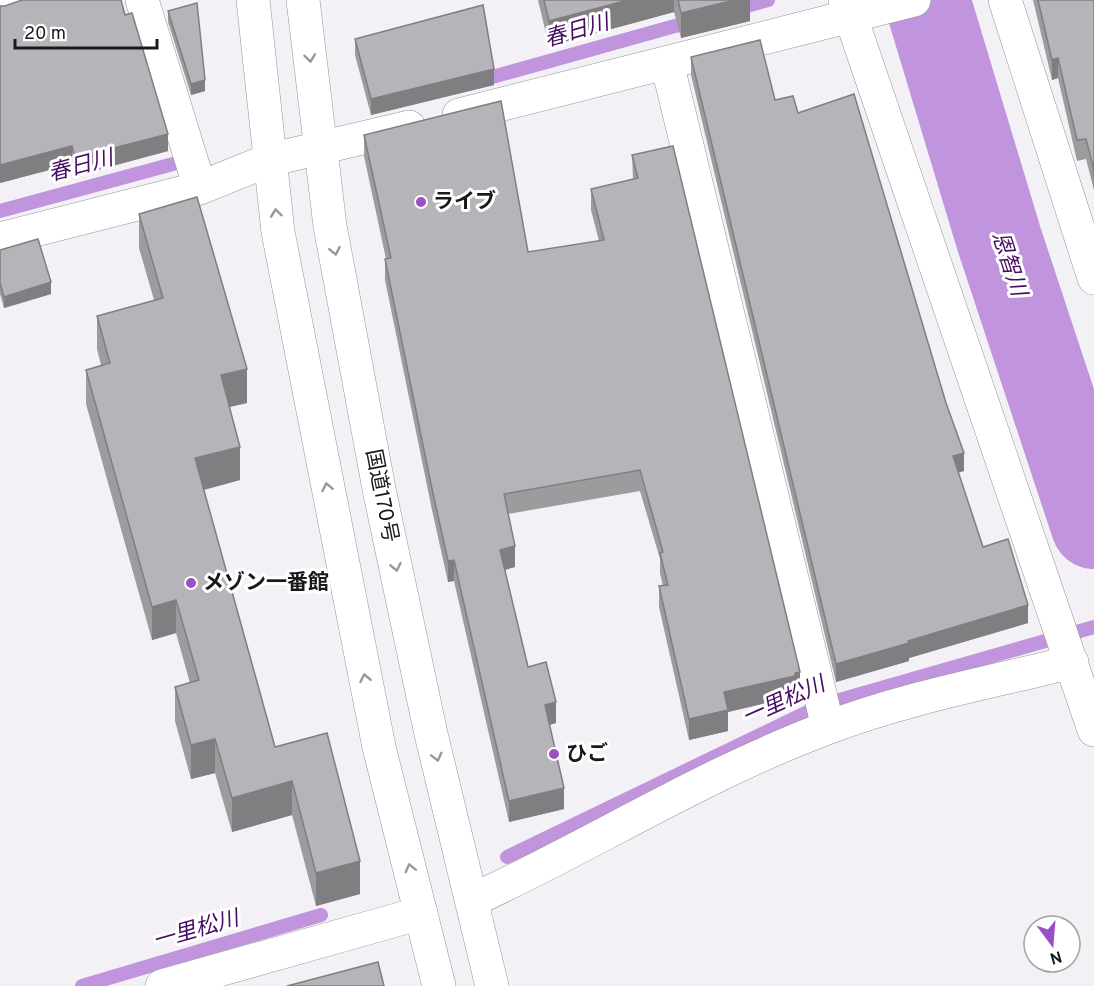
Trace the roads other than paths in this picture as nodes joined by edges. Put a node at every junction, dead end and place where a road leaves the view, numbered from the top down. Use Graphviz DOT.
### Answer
graph roads {
  1 [pos="22,0"];
  2 [pos="142,0"];
  3 [pos="253,0"];
  4 [pos="303,0"];
  5 [pos="914,0"];
  6 [pos="1005,0"];
  7 [pos="0,6"];
  8 [pos="855,10"];
  9 [pos="667,63"];
  10 [pos="321,149"];
  11 [pos="269,160"];
  12 [pos="200,188"];
  13 [pos="0,239"];
  14 [pos="1094,278"];
  15 [pos="1067,646"];
  16 [pos="824,710"];
  17 [pos="1094,730"];
  18 [pos="473,900"];
  19 [pos="421,913"];
  20 [pos="225,977"];
  21 [pos="162,986"];
  22 [pos="439,986"];
  23 [pos="492,986"];
  1 -- 7 [label="main road"];
  2 -- 12 [label="main road"];
  3 -- 11 [label="main road"];
  4 -- 10 [label="main road, 国道170号, one-way"];
  5 -- 8 [label="main road"];
  6 -- 14 [label="main road"];
  8 -- 9 [label="main road"];
  8 -- 15 [label="main road"];
  9 -- 10 [label="main road"];
  9 -- 16 [label="main road"];
  10 -- 11 [label="main road"];
  10 -- 18 [label="main road, 国道170号, one-way"];
  11 -- 12 [label="main road"];
  19 -- 11 [label="main road, one-way"];
  12 -- 13 [label="main road"];
  15 -- 16 [label="main road"];
  15 -- 17 [label="main road"];
  16 -- 18 [label="main road"];
  18 -- 23 [label="main road, 国道170号"];
  19 -- 20 [label="main road"];
  19 -- 22 [label="main road"];
  20 -- 21 [label="main road"];
}
